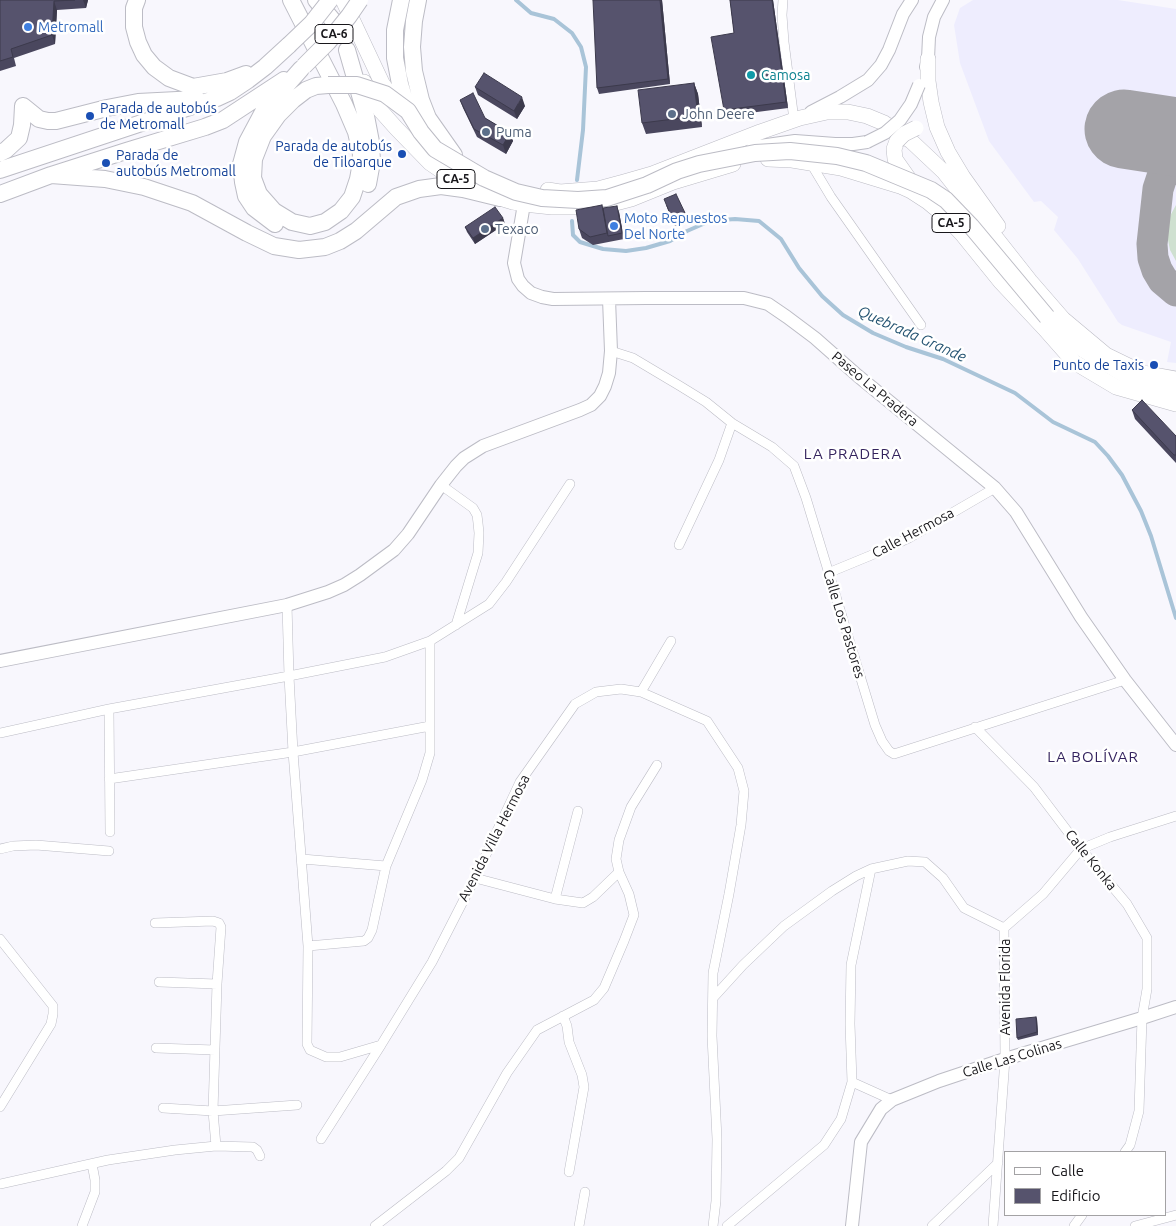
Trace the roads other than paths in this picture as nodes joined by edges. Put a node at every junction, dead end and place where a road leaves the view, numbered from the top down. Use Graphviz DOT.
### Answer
graph roads {
  1 [pos="136,0"];
  2 [pos="146,0"];
  3 [pos="291,0"];
  4 [pos="316,0"];
  5 [pos="324,0"];
  6 [pos="330,0"];
  7 [pos="343,0"];
  8 [pos="360,0"];
  9 [pos="401,0"];
  10 [pos="418,0"];
  11 [pos="783,0"];
  12 [pos="912,0"];
  13 [pos="943,0"];
  14 [pos="335,23"];
  15 [pos="347,50"];
  16 [pos="928,59"];
  17 [pos="268,64"];
  18 [pos="303,67"];
  19 [pos="217,98"];
  20 [pos="408,111"];
  21 [pos="797,119"];
  22 [pos="946,146"];
  23 [pos="0,153"];
  24 [pos="454,155"];
  25 [pos="810,162"];
  26 [pos="0,170"];
  27 [pos="51,175"];
  28 [pos="674,182"];
  29 [pos="0,194"];
  30 [pos="500,198"];
  31 [pos="922,198"];
  32 [pos="524,204"];
  33 [pos="1030,281"];
  34 [pos="609,299"];
  35 [pos="921,325"];
  36 [pos="611,351"];
  37 [pos="1175,391"];
  38 [pos="732,423"];
  39 [pos="570,484"];
  40 [pos="441,485"];
  41 [pos="995,488"];
  42 [pos="679,544"];
  43 [pos="828,573"];
  44 [pos="287,605"];
  45 [pos="456,625"];
  46 [pos="430,641"];
  47 [pos="671,641"];
  48 [pos="0,662"];
  49 [pos="289,676"];
  50 [pos="1125,680"];
  51 [pos="641,692"];
  52 [pos="109,709"];
  53 [pos="430,726"];
  54 [pos="976,727"];
  55 [pos="0,733"];
  56 [pos="1176,745"];
  57 [pos="293,752"];
  58 [pos="657,765"];
  59 [pos="109,779"];
  60 [pos="578,811"];
  61 [pos="1176,816"];
  62 [pos="110,832"];
  63 [pos="0,849"];
  64 [pos="1081,849"];
  65 [pos="109,851"];
  66 [pos="302,859"];
  67 [pos="386,866"];
  68 [pos="871,869"];
  69 [pos="620,872"];
  70 [pos="475,878"];
  71 [pos="555,899"];
  72 [pos="155,923"];
  73 [pos="1004,928"];
  74 [pos="0,939"];
  75 [pos="308,946"];
  76 [pos="159,982"];
  77 [pos="217,984"];
  78 [pos="713,998"];
  79 [pos="1176,1007"];
  80 [pos="563,1016"];
  81 [pos="1142,1018"];
  82 [pos="381,1045"];
  83 [pos="156,1048"];
  84 [pos="215,1050"];
  85 [pos="1005,1059"];
  86 [pos="852,1082"];
  87 [pos="892,1100"];
  88 [pos="298,1105"];
  89 [pos="0,1107"];
  90 [pos="163,1108"];
  91 [pos="212,1111"];
  92 [pos="321,1139"];
  93 [pos="216,1146"];
  94 [pos="1126,1151"];
  95 [pos="260,1156"];
  96 [pos="998,1163"];
  97 [pos="92,1164"];
  98 [pos="569,1172"];
  99 [pos="0,1184"];
  100 [pos="586,1192"];
  101 [pos="1176,1215"];
  102 [pos="82,1226"];
  103 [pos="375,1226"];
  104 [pos="579,1226"];
  105 [pos="713,1226"];
  106 [pos="727,1226"];
  107 [pos="852,1226"];
  108 [pos="932,1226"];
  109 [pos="992,1226"];
  110 [pos="1136,1226"];
  1 -- 17 [label="highway"];
  2 -- 17 [label="highway"];
  3 -- 20 [label="highway, bridge"];
  4 -- 14 [label="highway"];
  5 -- 14 [label="main road, CA-5"];
  6 -- 17 [label="highway, CA-6, bridge"];
  7 -- 24 [label="main road"];
  8 -- 18 [label="highway, CA-6, bridge"];
  9 -- 20 [label="highway"];
  10 -- 24 [label="highway"];
  11 -- 21 [label="street"];
  12 -- 21 [label="street"];
  13 -- 16 [label="street"];
  14 -- 15 [label="main road, CA-5"];
  15 -- 18 [label="highway"];
  15 -- 30 [label="main road, CA-5"];
  16 -- 22 [label="main road"];
  16 -- 28 [label="street, bridge"];
  17 -- 19 [label="highway, CA-6"];
  18 -- 27 [label="highway, CA-6"];
  19 -- 23 [label="highway"];
  19 -- 26 [label="highway, CA-6"];
  20 -- 37 [label="highway, bridge"];
  21 -- 24 [label="main road, CA-5"];
  21 -- 33 [label="main road, CA-5"];
  22 -- 31 [label="main road, bridge"];
  22 -- 33 [label="main road"];
  25 -- 28 [label="main road, CA-5"];
  25 -- 31 [label="main road, CA-5"];
  25 -- 35 [label="street"];
  27 -- 29 [label="highway"];
  27 -- 30 [label="highway"];
  28 -- 32 [label="main road, CA-5"];
  30 -- 32 [label="main road, CA-5"];
  31 -- 37 [label="main road, CA-5"];
  32 -- 34 [label="street, Paseo La Pradera"];
  33 -- 37 [label="main road, CA-5"];
  34 -- 36 [label="street"];
  34 -- 41 [label="street, Paseo La Pradera"];
  36 -- 38 [label="street, Calle Los Pastores"];
  36 -- 40 [label="street"];
  38 -- 42 [label="street"];
  38 -- 43 [label="street, Calle Los Pastores"];
  39 -- 45 [label="street"];
  40 -- 44 [label="street"];
  40 -- 45 [label="street"];
  41 -- 43 [label="street, Calle Hermosa"];
  41 -- 50 [label="street, Paseo La Pradera"];
  43 -- 54 [label="street, Calle Los Pastores"];
  44 -- 48 [label="street"];
  44 -- 49 [label="street"];
  45 -- 46 [label="street"];
  46 -- 49 [label="street"];
  46 -- 53 [label="street"];
  47 -- 51 [label="street"];
  49 -- 52 [label="street"];
  49 -- 57 [label="street"];
  50 -- 54 [label="street, Calle Los Pastores"];
  50 -- 56 [label="street, Paseo La Pradera"];
  51 -- 70 [label="street, Avenida Villa Hermosa"];
  51 -- 78 [label="street, Avenida Villa Hermosa"];
  52 -- 55 [label="street"];
  52 -- 59 [label="street"];
  53 -- 57 [label="street"];
  53 -- 67 [label="street"];
  54 -- 64 [label="street, Calle Konka"];
  57 -- 59 [label="street"];
  57 -- 66 [label="street"];
  58 -- 69 [label="street"];
  59 -- 62 [label="street"];
  60 -- 71 [label="street"];
  61 -- 64 [label="street"];
  63 -- 65 [label="street"];
  64 -- 73 [label="street"];
  64 -- 81 [label="street, Calle Konka"];
  66 -- 67 [label="street"];
  66 -- 75 [label="street"];
  67 -- 75 [label="street"];
  68 -- 73 [label="street"];
  68 -- 78 [label="street"];
  68 -- 86 [label="street"];
  69 -- 71 [label="street"];
  69 -- 80 [label="street"];
  70 -- 71 [label="street"];
  70 -- 82 [label="street, Avenida Villa Hermosa"];
  72 -- 77 [label="street"];
  73 -- 85 [label="street, Avenida Florida"];
  74 -- 89 [label="street"];
  75 -- 82 [label="street"];
  76 -- 77 [label="street"];
  77 -- 84 [label="street"];
  78 -- 105 [label="street, Avenida Villa Hermosa"];
  79 -- 81 [label="street, Calle Las Colinas"];
  80 -- 98 [label="street"];
  80 -- 103 [label="street"];
  81 -- 85 [label="street, Calle Las Colinas"];
  81 -- 94 [label="street, Calle Konka"];
  82 -- 92 [label="street, Avenida Villa Hermosa"];
  83 -- 84 [label="street"];
  84 -- 91 [label="street"];
  85 -- 87 [label="street, Calle Las Colinas"];
  85 -- 96 [label="street, Avenida Florida"];
  86 -- 87 [label="street"];
  86 -- 106 [label="street"];
  87 -- 107 [label="street"];
  88 -- 91 [label="street"];
  90 -- 91 [label="street"];
  91 -- 93 [label="street"];
  93 -- 95 [label="street"];
  93 -- 97 [label="street"];
  96 -- 108 [label="street"];
  96 -- 109 [label="street, Avenida Florida"];
  97 -- 99 [label="street"];
  97 -- 102 [label="street"];
  100 -- 104 [label="street"];
  101 -- 110 [label="street"];
}
